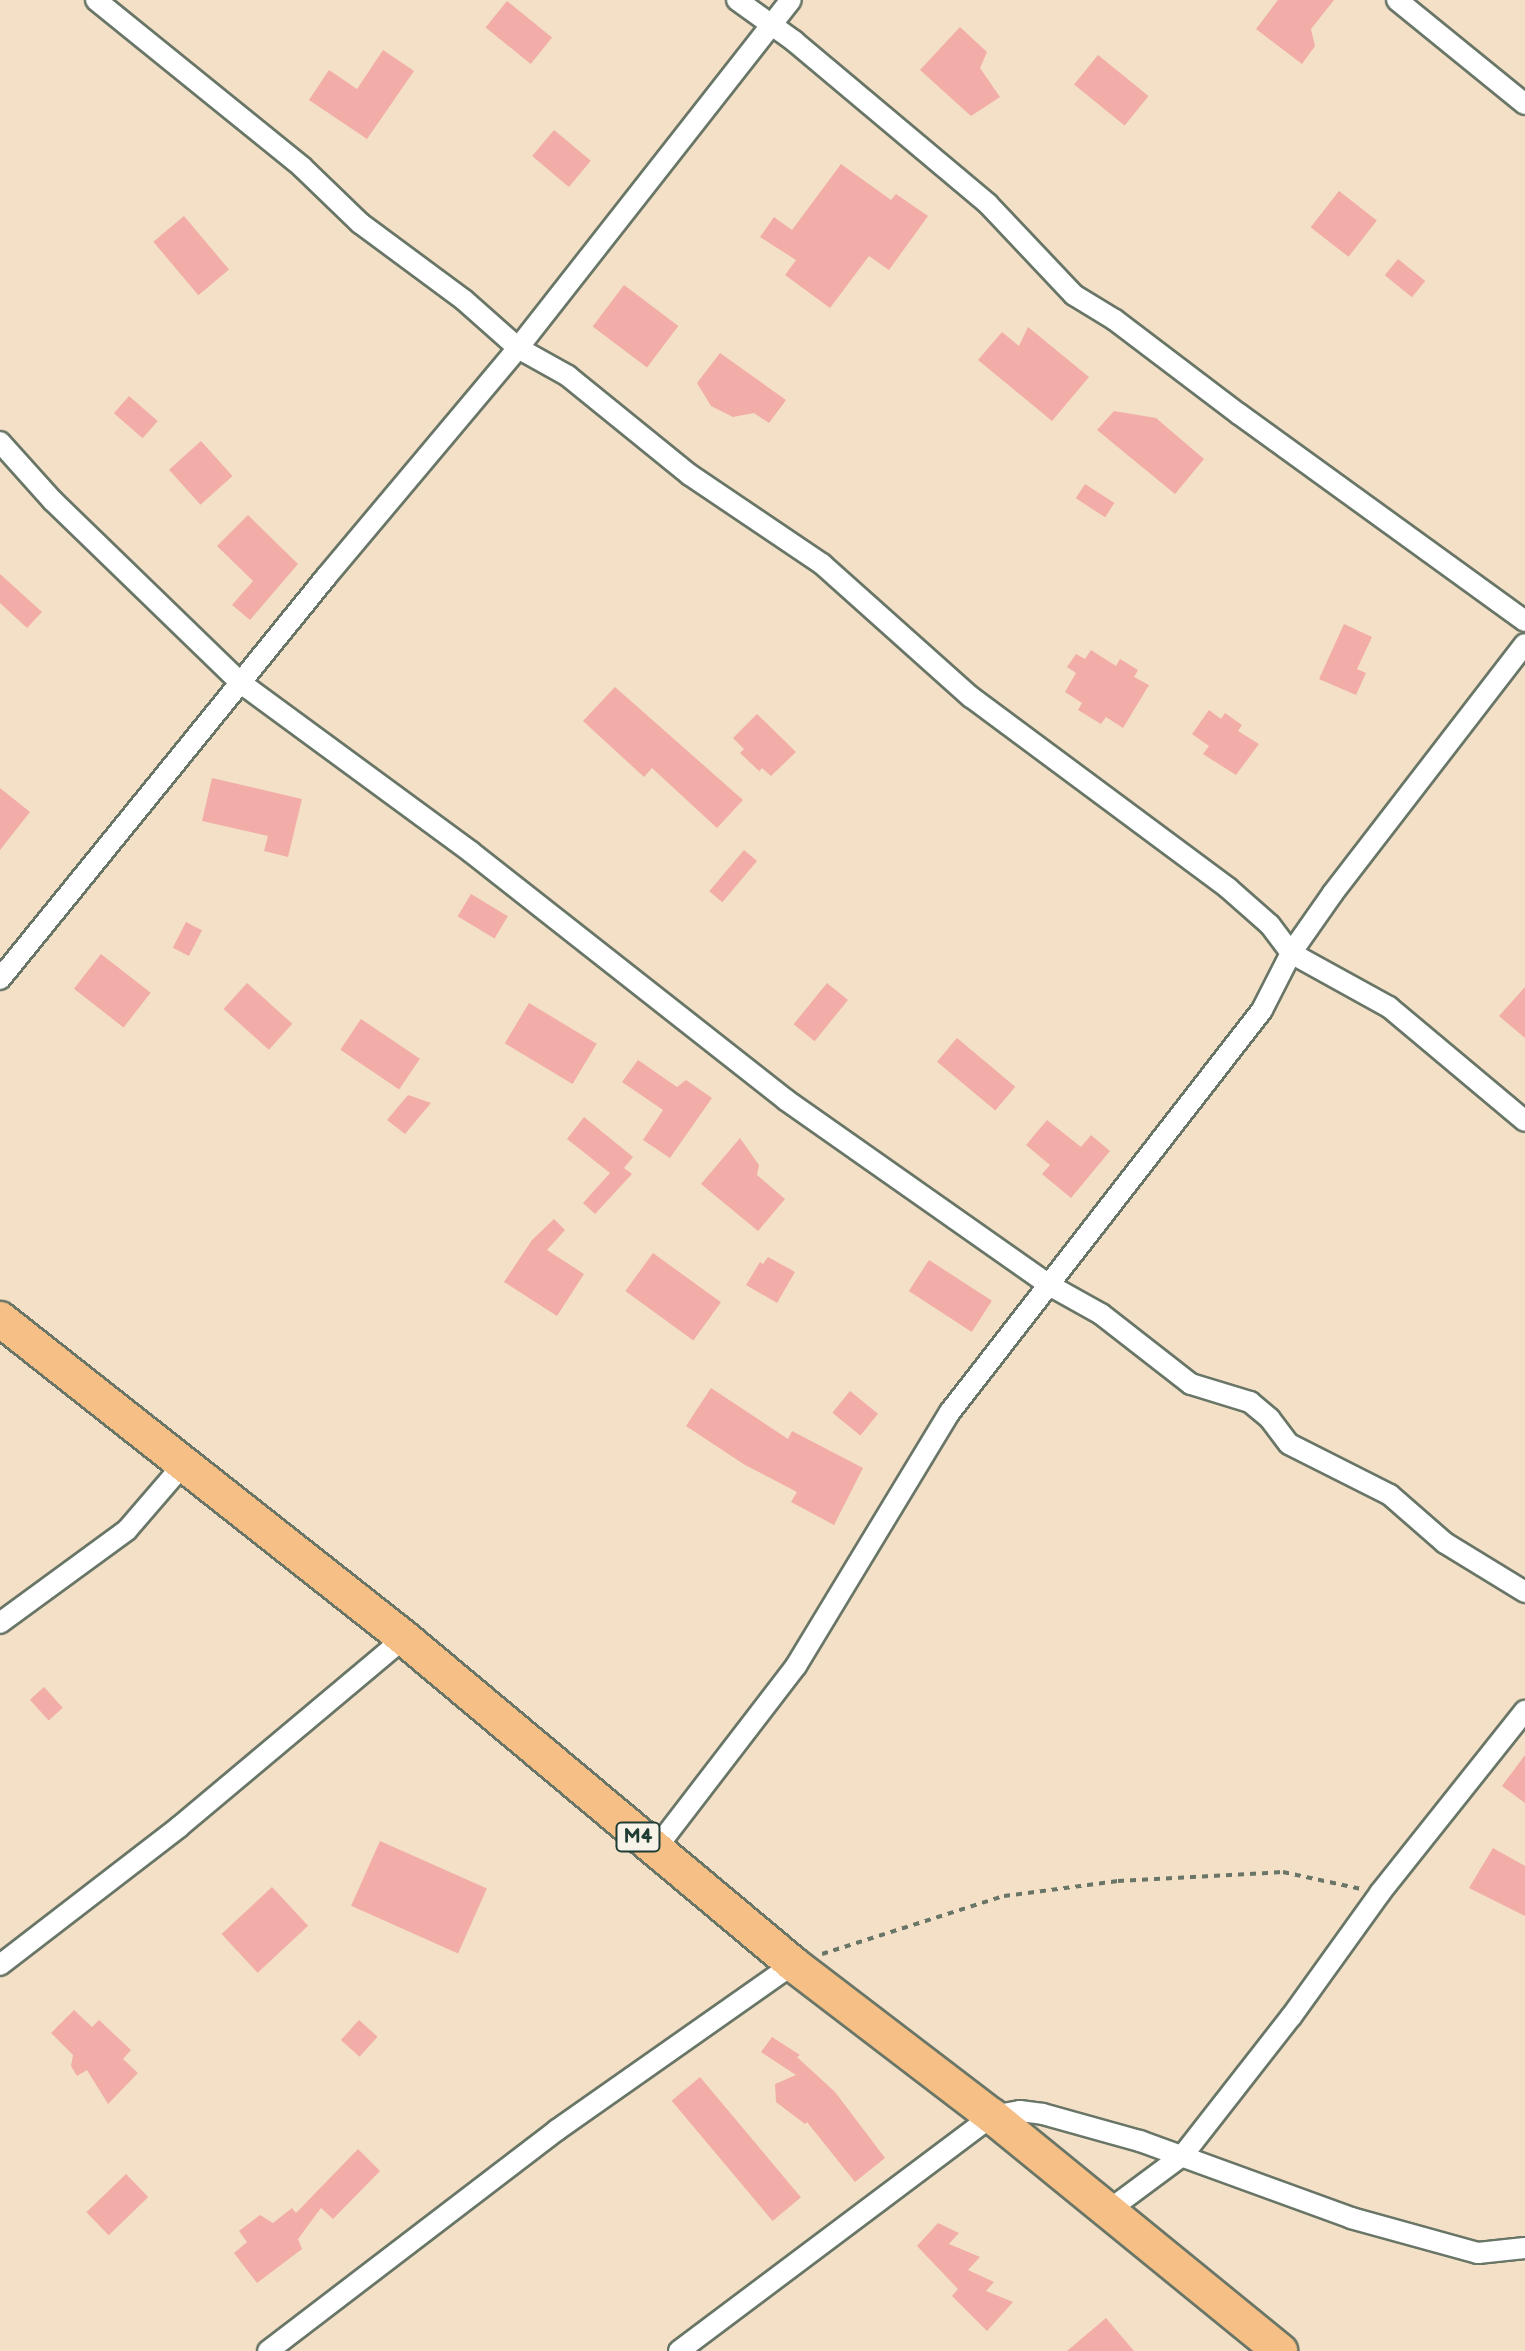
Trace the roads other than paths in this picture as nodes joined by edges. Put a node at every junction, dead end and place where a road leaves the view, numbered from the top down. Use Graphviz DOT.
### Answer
graph roads {
  1 [pos="96,0"];
  2 [pos="737,0"];
  3 [pos="791,0"];
  4 [pos="1397,0"];
  5 [pos="770,25"];
  6 [pos="1525,104"];
  7 [pos="518,348"];
  8 [pos="0,442"];
  9 [pos="1525,621"];
  10 [pos="1525,644"];
  11 [pos="241,683"];
  12 [pos="1291,953"];
  13 [pos="0,979"];
  14 [pos="1525,1121"];
  15 [pos="1049,1285"];
  16 [pos="0,1319"];
  17 [pos="183,1465"];
  18 [pos="1525,1592"];
  19 [pos="0,1623"];
  20 [pos="404,1638"];
  21 [pos="1525,1711"];
  22 [pos="654,1851"];
  23 [pos="793,1964"];
  24 [pos="0,1965"];
  25 [pos="992,2116"];
  26 [pos="1183,2155"];
  27 [pos="1109,2210"];
  28 [pos="1525,2248"];
  29 [pos="268,2351"];
  30 [pos="679,2351"];
  31 [pos="1280,2351"];
  1 -- 7 [label="street"];
  2 -- 5 [label="street"];
  3 -- 5 [label="street"];
  4 -- 6 [label="street"];
  5 -- 7 [label="street"];
  5 -- 9 [label="street"];
  7 -- 11 [label="street"];
  7 -- 12 [label="street"];
  8 -- 11 [label="street"];
  10 -- 12 [label="street"];
  11 -- 13 [label="street"];
  11 -- 15 [label="street"];
  12 -- 14 [label="street"];
  12 -- 15 [label="street"];
  15 -- 18 [label="street"];
  15 -- 22 [label="street"];
  16 -- 17 [label="main road, M4"];
  17 -- 19 [label="street"];
  17 -- 20 [label="main road, M4"];
  20 -- 22 [label="main road, M4"];
  20 -- 24 [label="street"];
  21 -- 26 [label="street"];
  22 -- 23 [label="main road, M4"];
  23 -- 25 [label="main road, M4"];
  23 -- 29 [label="street"];
  25 -- 26 [label="street"];
  25 -- 27 [label="main road, M4"];
  25 -- 30 [label="street"];
  26 -- 27 [label="street"];
  26 -- 28 [label="street"];
  27 -- 31 [label="main road, M4"];
}
